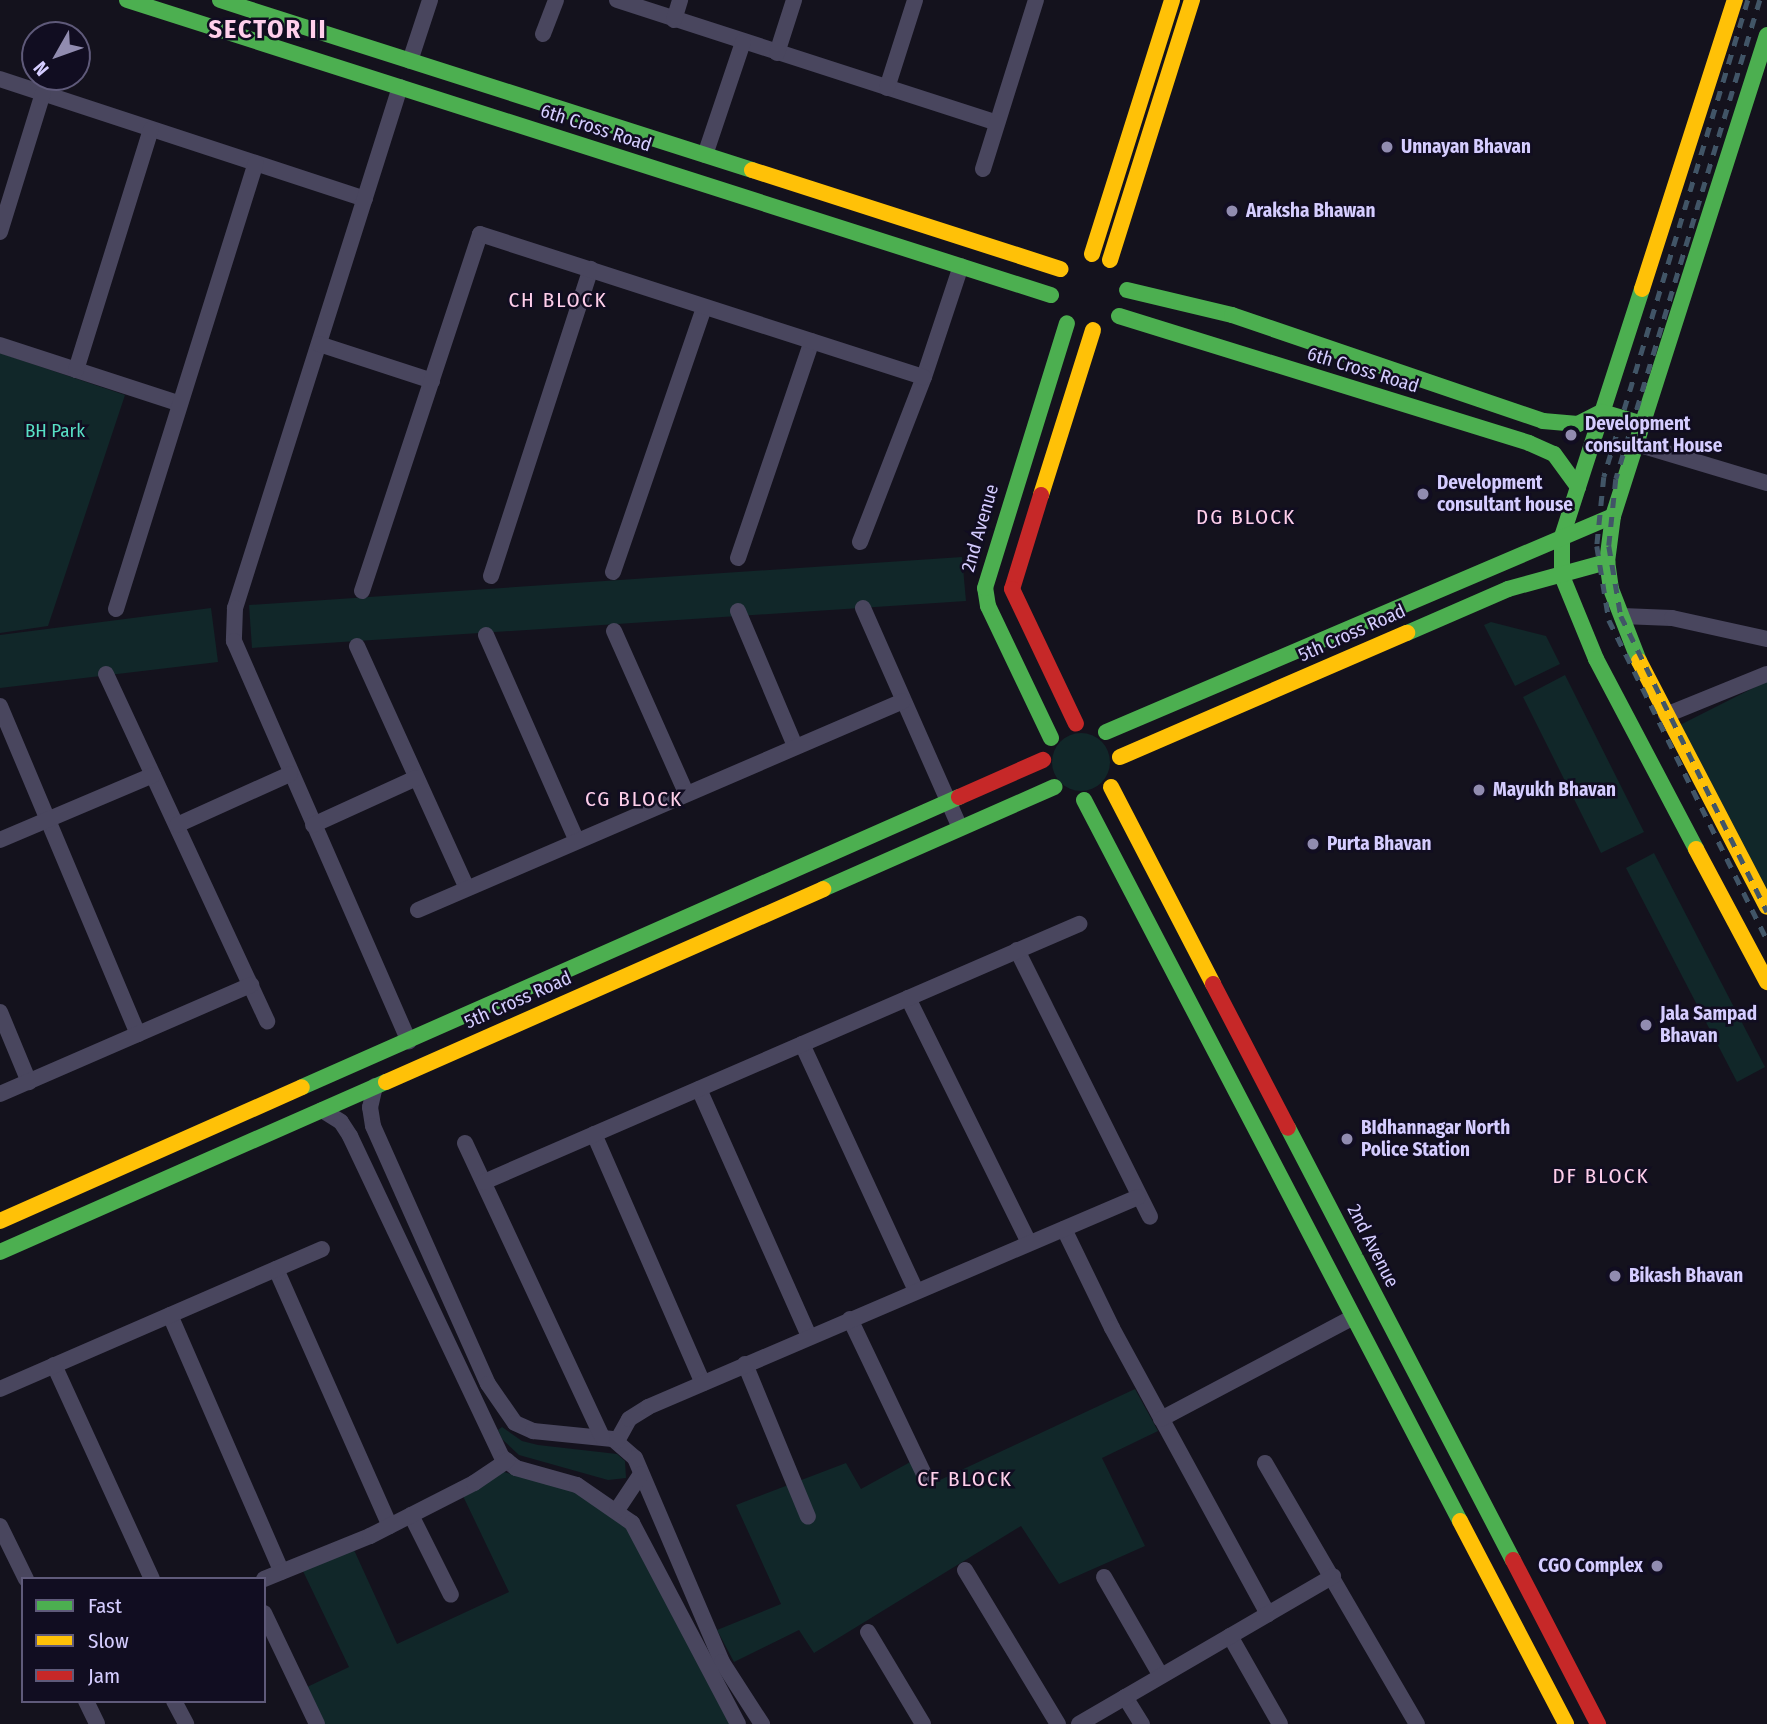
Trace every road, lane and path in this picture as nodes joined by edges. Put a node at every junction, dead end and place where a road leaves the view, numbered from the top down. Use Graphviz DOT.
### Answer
graph roads {
  1 [pos="127,0"];
  2 [pos="220,0"];
  3 [pos="430,0"];
  4 [pos="556,0"];
  5 [pos="617,0"];
  6 [pos="680,0"];
  7 [pos="794,0"];
  8 [pos="915,0"];
  9 [pos="1036,0"];
  10 [pos="1172,0"];
  11 [pos="1192,0"];
  12 [pos="1735,0"];
  13 [pos="162,5"];
  14 [pos="674,20"];
  15 [pos="543,34"];
  16 [pos="1767,35"];
  17 [pos="337,37"];
  18 [pos="743,42"];
  19 [pos="777,53"];
  20 [pos="410,61"];
  21 [pos="329,65"];
  22 [pos="0,79"];
  23 [pos="486,85"];
  24 [pos="400,87"];
  25 [pos="887,88"];
  26 [pos="43,93"];
  27 [pos="477,112"];
  28 [pos="995,122"];
  29 [pos="151,129"];
  30 [pos="638,134"];
  31 [pos="705,155"];
  32 [pos="631,161"];
  33 [pos="256,163"];
  34 [pos="983,169"];
  35 [pos="778,181"];
  36 [pos="365,200"];
  37 [pos="769,207"];
  38 [pos="0,232"];
  39 [pos="1092,254"];
  40 [pos="1110,260"];
  41 [pos="961,267"];
  42 [pos="592,269"];
  43 [pos="1060,269"];
  44 [pos="1128,289"];
  45 [pos="1051,295"];
  46 [pos="704,307"];
  47 [pos="1119,316"];
  48 [pos="1067,323"];
  49 [pos="1093,330"];
  50 [pos="812,341"];
  51 [pos="319,344"];
  52 [pos="0,345"];
  53 [pos="1357,361"];
  54 [pos="76,370"];
  55 [pos="924,377"];
  56 [pos="432,381"];
  57 [pos="1349,388"];
  58 [pos="180,404"];
  59 [pos="1602,412"];
  60 [pos="1643,424"];
  61 [pos="1637,444"];
  62 [pos="1767,484"];
  63 [pos="1578,487"];
  64 [pos="1614,516"];
  65 [pos="1562,537"];
  66 [pos="860,542"];
  67 [pos="738,558"];
  68 [pos="1607,562"];
  69 [pos="613,572"];
  70 [pos="491,576"];
  71 [pos="1562,576"];
  72 [pos="362,591"];
  73 [pos="863,608"];
  74 [pos="116,609"];
  75 [pos="738,611"];
  76 [pos="1622,616"];
  77 [pos="614,631"];
  78 [pos="486,635"];
  79 [pos="1767,639"];
  80 [pos="357,646"];
  81 [pos="106,674"];
  82 [pos="1767,674"];
  83 [pos="903,701"];
  84 [pos="0,706"];
  85 [pos="1666,715"];
  86 [pos="1076,723"];
  87 [pos="1106,732"];
  88 [pos="1051,738"];
  89 [pos="796,746"];
  90 [pos="1120,757"];
  91 [pos="1043,760"];
  92 [pos="290,774"];
  93 [pos="153,775"];
  94 [pos="416,778"];
  95 [pos="1111,787"];
  96 [pos="1054,788"];
  97 [pos="686,793"];
  98 [pos="1084,800"];
  99 [pos="946,804"];
  100 [pos="50,818"];
  101 [pos="177,825"];
  102 [pos="313,825"];
  103 [pos="960,828"];
  104 [pos="576,839"];
  105 [pos="0,840"];
  106 [pos="1746,868"];
  107 [pos="1716,885"];
  108 [pos="466,886"];
  109 [pos="1767,907"];
  110 [pos="418,910"];
  111 [pos="1079,924"];
  112 [pos="1017,950"];
  113 [pos="1767,982"];
  114 [pos="251,985"];
  115 [pos="524,990"];
  116 [pos="908,998"];
  117 [pos="0,1012"];
  118 [pos="534,1016"];
  119 [pos="267,1021"];
  120 [pos="138,1034"];
  121 [pos="409,1041"];
  122 [pos="803,1044"];
  123 [pos="29,1082"];
  124 [pos="375,1086"];
  125 [pos="699,1089"];
  126 [pos="0,1094"];
  127 [pos="322,1110"];
  128 [pos="594,1134"];
  129 [pos="465,1143"];
  130 [pos="484,1182"];
  131 [pos="1138,1197"];
  132 [pos="1150,1217"];
  133 [pos="0,1221"];
  134 [pos="1064,1229"];
  135 [pos="1029,1243"];
  136 [pos="322,1249"];
  137 [pos="0,1252"];
  138 [pos="432,1259"];
  139 [pos="412,1268"];
  140 [pos="276,1269"];
  141 [pos="1362,1271"];
  142 [pos="1335,1285"];
  143 [pos="916,1291"];
  144 [pos="170,1315"];
  145 [pos="1352,1318"];
  146 [pos="850,1319"];
  147 [pos="809,1336"];
  148 [pos="745,1364"];
  149 [pos="54,1365"];
  150 [pos="1414,1371"];
  151 [pos="703,1383"];
  152 [pos="1386,1383"];
  153 [pos="0,1389"];
  154 [pos="506,1414"];
  155 [pos="1161,1419"];
  156 [pos="486,1430"];
  157 [pos="609,1439"];
  158 [pos="507,1461"];
  159 [pos="1265,1463"];
  160 [pos="641,1474"];
  161 [pos="926,1478"];
  162 [pos="617,1510"];
  163 [pos="411,1515"];
  164 [pos="808,1517"];
  165 [pos="0,1526"];
  166 [pos="390,1526"];
  167 [pos="965,1570"];
  168 [pos="282,1572"];
  169 [pos="1334,1576"];
  170 [pos="25,1577"];
  171 [pos="151,1577"];
  172 [pos="1104,1577"];
  173 [pos="266,1578"];
  174 [pos="451,1595"];
  175 [pos="1268,1614"];
  176 [pos="266,1617"];
  177 [pos="867,1632"];
  178 [pos="1230,1636"];
  179 [pos="1161,1676"];
  180 [pos="1125,1697"];
  181 [pos="87,1703"];
  182 [pos="175,1703"];
  183 [pos="1595,1719"];
  184 [pos="97,1724"];
  185 [pos="186,1724"];
  186 [pos="317,1724"];
  187 [pos="738,1724"];
  188 [pos="762,1724"];
  189 [pos="923,1724"];
  190 [pos="1058,1724"];
  191 [pos="1079,1724"];
  192 [pos="1142,1724"];
  193 [pos="1280,1724"];
  194 [pos="1417,1724"];
  195 [pos="1566,1724"];
  196 [pos="1575,1724"];
  1 -- 13 [label="street, 6th Cross Road"];
  2 -- 17 [label="street, 6th Cross Road"];
  3 -- 20 [label="street"];
  4 -- 15 [label="street"];
  5 -- 14 [label="street"];
  6 -- 14 [label="street"];
  7 -- 19 [label="street"];
  8 -- 25 [label="street"];
  9 -- 28 [label="street"];
  10 -- 39 [label="street"];
  11 -- 40 [label="street"];
  12 -- 59 [label="street"];
  13 -- 21 [label="street, 6th Cross Road"];
  14 -- 18 [label="street"];
  16 -- 60 [label="street"];
  17 -- 20 [label="street, 6th Cross Road"];
  17 -- 21 [label="street"];
  18 -- 19 [label="street"];
  18 -- 31 [label="street"];
  19 -- 25 [label="street"];
  20 -- 23 [label="street, 6th Cross Road"];
  21 -- 24 [label="street, 6th Cross Road"];
  22 -- 26 [label="street"];
  23 -- 27 [label="street"];
  23 -- 30 [label="street, 6th Cross Road"];
  24 -- 27 [label="street, 6th Cross Road"];
  24 -- 36 [label="street"];
  25 -- 28 [label="street"];
  26 -- 29 [label="street"];
  26 -- 38 [label="street"];
  27 -- 32 [label="street, 6th Cross Road"];
  28 -- 34 [label="street"];
  29 -- 33 [label="street"];
  29 -- 54 [label="street"];
  30 -- 31 [label="street, 6th Cross Road"];
  30 -- 32 [label="street"];
  31 -- 35 [label="street, 6th Cross Road"];
  32 -- 37 [label="street, 6th Cross Road"];
  33 -- 36 [label="street"];
  33 -- 58 [label="street"];
  35 -- 37 [label="street"];
  35 -- 43 [label="street, 6th Cross Road"];
  36 -- 51 [label="street"];
  37 -- 41 [label="street, 6th Cross Road"];
  39 -- 40 [label="street"];
  39 -- 43 [label="street"];
  40 -- 44 [label="street"];
  41 -- 45 [label="street, 6th Cross Road"];
  41 -- 55 [label="street"];
  42 -- 46 [label="street"];
  42 -- 56 [label="street"];
  42 -- 70 [label="street"];
  43 -- 45 [label="street"];
  44 -- 47 [label="street"];
  44 -- 53 [label="street"];
  45 -- 48 [label="street"];
  46 -- 50 [label="street"];
  46 -- 69 [label="street"];
  47 -- 49 [label="street"];
  47 -- 57 [label="street, 6th Cross Road"];
  48 -- 49 [label="street"];
  48 -- 88 [label="street, 2nd Avenue"];
  49 -- 86 [label="street"];
  50 -- 55 [label="street"];
  50 -- 67 [label="street"];
  51 -- 56 [label="street"];
  51 -- 92 [label="street"];
  52 -- 54 [label="street"];
  53 -- 57 [label="street"];
  53 -- 59 [label="street"];
  54 -- 58 [label="street"];
  55 -- 66 [label="street"];
  56 -- 72 [label="street"];
  57 -- 63 [label="street, 6th Cross Road"];
  58 -- 74 [label="street"];
  59 -- 60 [label="street"];
  59 -- 63 [label="street"];
  60 -- 61 [label="street"];
  61 -- 62 [label="street"];
  61 -- 64 [label="street"];
  63 -- 65 [label="street"];
  64 -- 65 [label="street"];
  64 -- 68 [label="street"];
  65 -- 71 [label="street"];
  65 -- 87 [label="street"];
  68 -- 71 [label="street, 5th Cross Road"];
  68 -- 76 [label="street"];
  71 -- 90 [label="street, 5th Cross Road"];
  71 -- 107 [label="street"];
  73 -- 83 [label="street"];
  75 -- 89 [label="street"];
  76 -- 79 [label="street"];
  76 -- 85 [label="street"];
  77 -- 97 [label="street"];
  78 -- 104 [label="street"];
  80 -- 94 [label="street"];
  81 -- 93 [label="street"];
  82 -- 85 [label="street"];
  83 -- 89 [label="street"];
  83 -- 99 [label="street"];
  84 -- 100 [label="street"];
  85 -- 106 [label="street"];
  86 -- 87 [label="street"];
  86 -- 88 [label="street"];
  87 -- 90 [label="street"];
  88 -- 91 [label="street"];
  89 -- 97 [label="street"];
  90 -- 95 [label="street"];
  91 -- 96 [label="street"];
  91 -- 99 [label="street, 5th Cross Road"];
  92 -- 101 [label="street"];
  92 -- 102 [label="street"];
  93 -- 100 [label="street"];
  93 -- 101 [label="street"];
  94 -- 102 [label="street"];
  94 -- 108 [label="street"];
  95 -- 98 [label="street"];
  95 -- 141 [label="street, 2nd Avenue"];
  96 -- 98 [label="street"];
  96 -- 103 [label="street, 5th Cross Road"];
  97 -- 104 [label="street"];
  98 -- 142 [label="street"];
  99 -- 103 [label="street"];
  99 -- 115 [label="street, 5th Cross Road"];
  100 -- 105 [label="street"];
  100 -- 120 [label="street"];
  101 -- 114 [label="street"];
  102 -- 121 [label="street"];
  103 -- 118 [label="street, 5th Cross Road"];
  104 -- 108 [label="street"];
  106 -- 107 [label="street"];
  106 -- 109 [label="street"];
  107 -- 113 [label="street"];
  108 -- 110 [label="street"];
  111 -- 112 [label="street"];
  112 -- 116 [label="street"];
  112 -- 131 [label="street"];
  114 -- 119 [label="street"];
  114 -- 120 [label="street"];
  115 -- 118 [label="street"];
  115 -- 121 [label="street, 5th Cross Road"];
  116 -- 122 [label="street"];
  116 -- 135 [label="street"];
  117 -- 123 [label="street"];
  118 -- 124 [label="street, 5th Cross Road"];
  120 -- 123 [label="street"];
  121 -- 133 [label="street, 5th Cross Road"];
  122 -- 125 [label="street"];
  122 -- 143 [label="street"];
  123 -- 126 [label="street"];
  124 -- 127 [label="street, 5th Cross Road"];
  124 -- 138 [label="street"];
  125 -- 128 [label="street"];
  125 -- 147 [label="street"];
  127 -- 137 [label="street, 5th Cross Road"];
  127 -- 139 [label="street"];
  128 -- 130 [label="street"];
  128 -- 151 [label="street"];
  129 -- 130 [label="street"];
  130 -- 157 [label="street"];
  131 -- 132 [label="street"];
  131 -- 134 [label="street"];
  134 -- 135 [label="street"];
  134 -- 155 [label="street"];
  135 -- 143 [label="street"];
  136 -- 140 [label="street"];
  138 -- 139 [label="street"];
  138 -- 154 [label="street"];
  139 -- 156 [label="street"];
  140 -- 144 [label="street"];
  140 -- 166 [label="street"];
  141 -- 142 [label="street"];
  141 -- 150 [label="street, 2nd Avenue"];
  142 -- 145 [label="street"];
  143 -- 146 [label="street"];
  144 -- 149 [label="street"];
  144 -- 168 [label="street"];
  145 -- 152 [label="street"];
  145 -- 155 [label="street"];
  146 -- 147 [label="street"];
  146 -- 161 [label="street"];
  147 -- 148 [label="street"];
  148 -- 151 [label="street"];
  148 -- 164 [label="street"];
  149 -- 153 [label="street"];
  149 -- 171 [label="street"];
  150 -- 152 [label="street"];
  150 -- 183 [label="street, 2nd Avenue"];
  151 -- 157 [label="street"];
  152 -- 195 [label="street"];
  154 -- 156 [label="street"];
  154 -- 157 [label="street"];
  155 -- 175 [label="street"];
  156 -- 158 [label="street"];
  157 -- 160 [label="street"];
  158 -- 162 [label="street"];
  158 -- 163 [label="street"];
  159 -- 169 [label="street"];
  160 -- 162 [label="street"];
  160 -- 188 [label="street"];
  162 -- 187 [label="street"];
  163 -- 166 [label="street"];
  163 -- 174 [label="street"];
  165 -- 170 [label="street"];
  166 -- 168 [label="street"];
  167 -- 190 [label="street"];
  168 -- 173 [label="street"];
  169 -- 175 [label="street"];
  169 -- 194 [label="street"];
  172 -- 179 [label="street"];
  175 -- 178 [label="street"];
  176 -- 186 [label="street"];
  177 -- 189 [label="street"];
  178 -- 179 [label="street"];
  178 -- 193 [label="street"];
  179 -- 180 [label="street"];
  180 -- 191 [label="street"];
  180 -- 192 [label="street"];
  181 -- 184 [label="street"];
  182 -- 185 [label="street"];
  183 -- 196 [label="street"];
}
